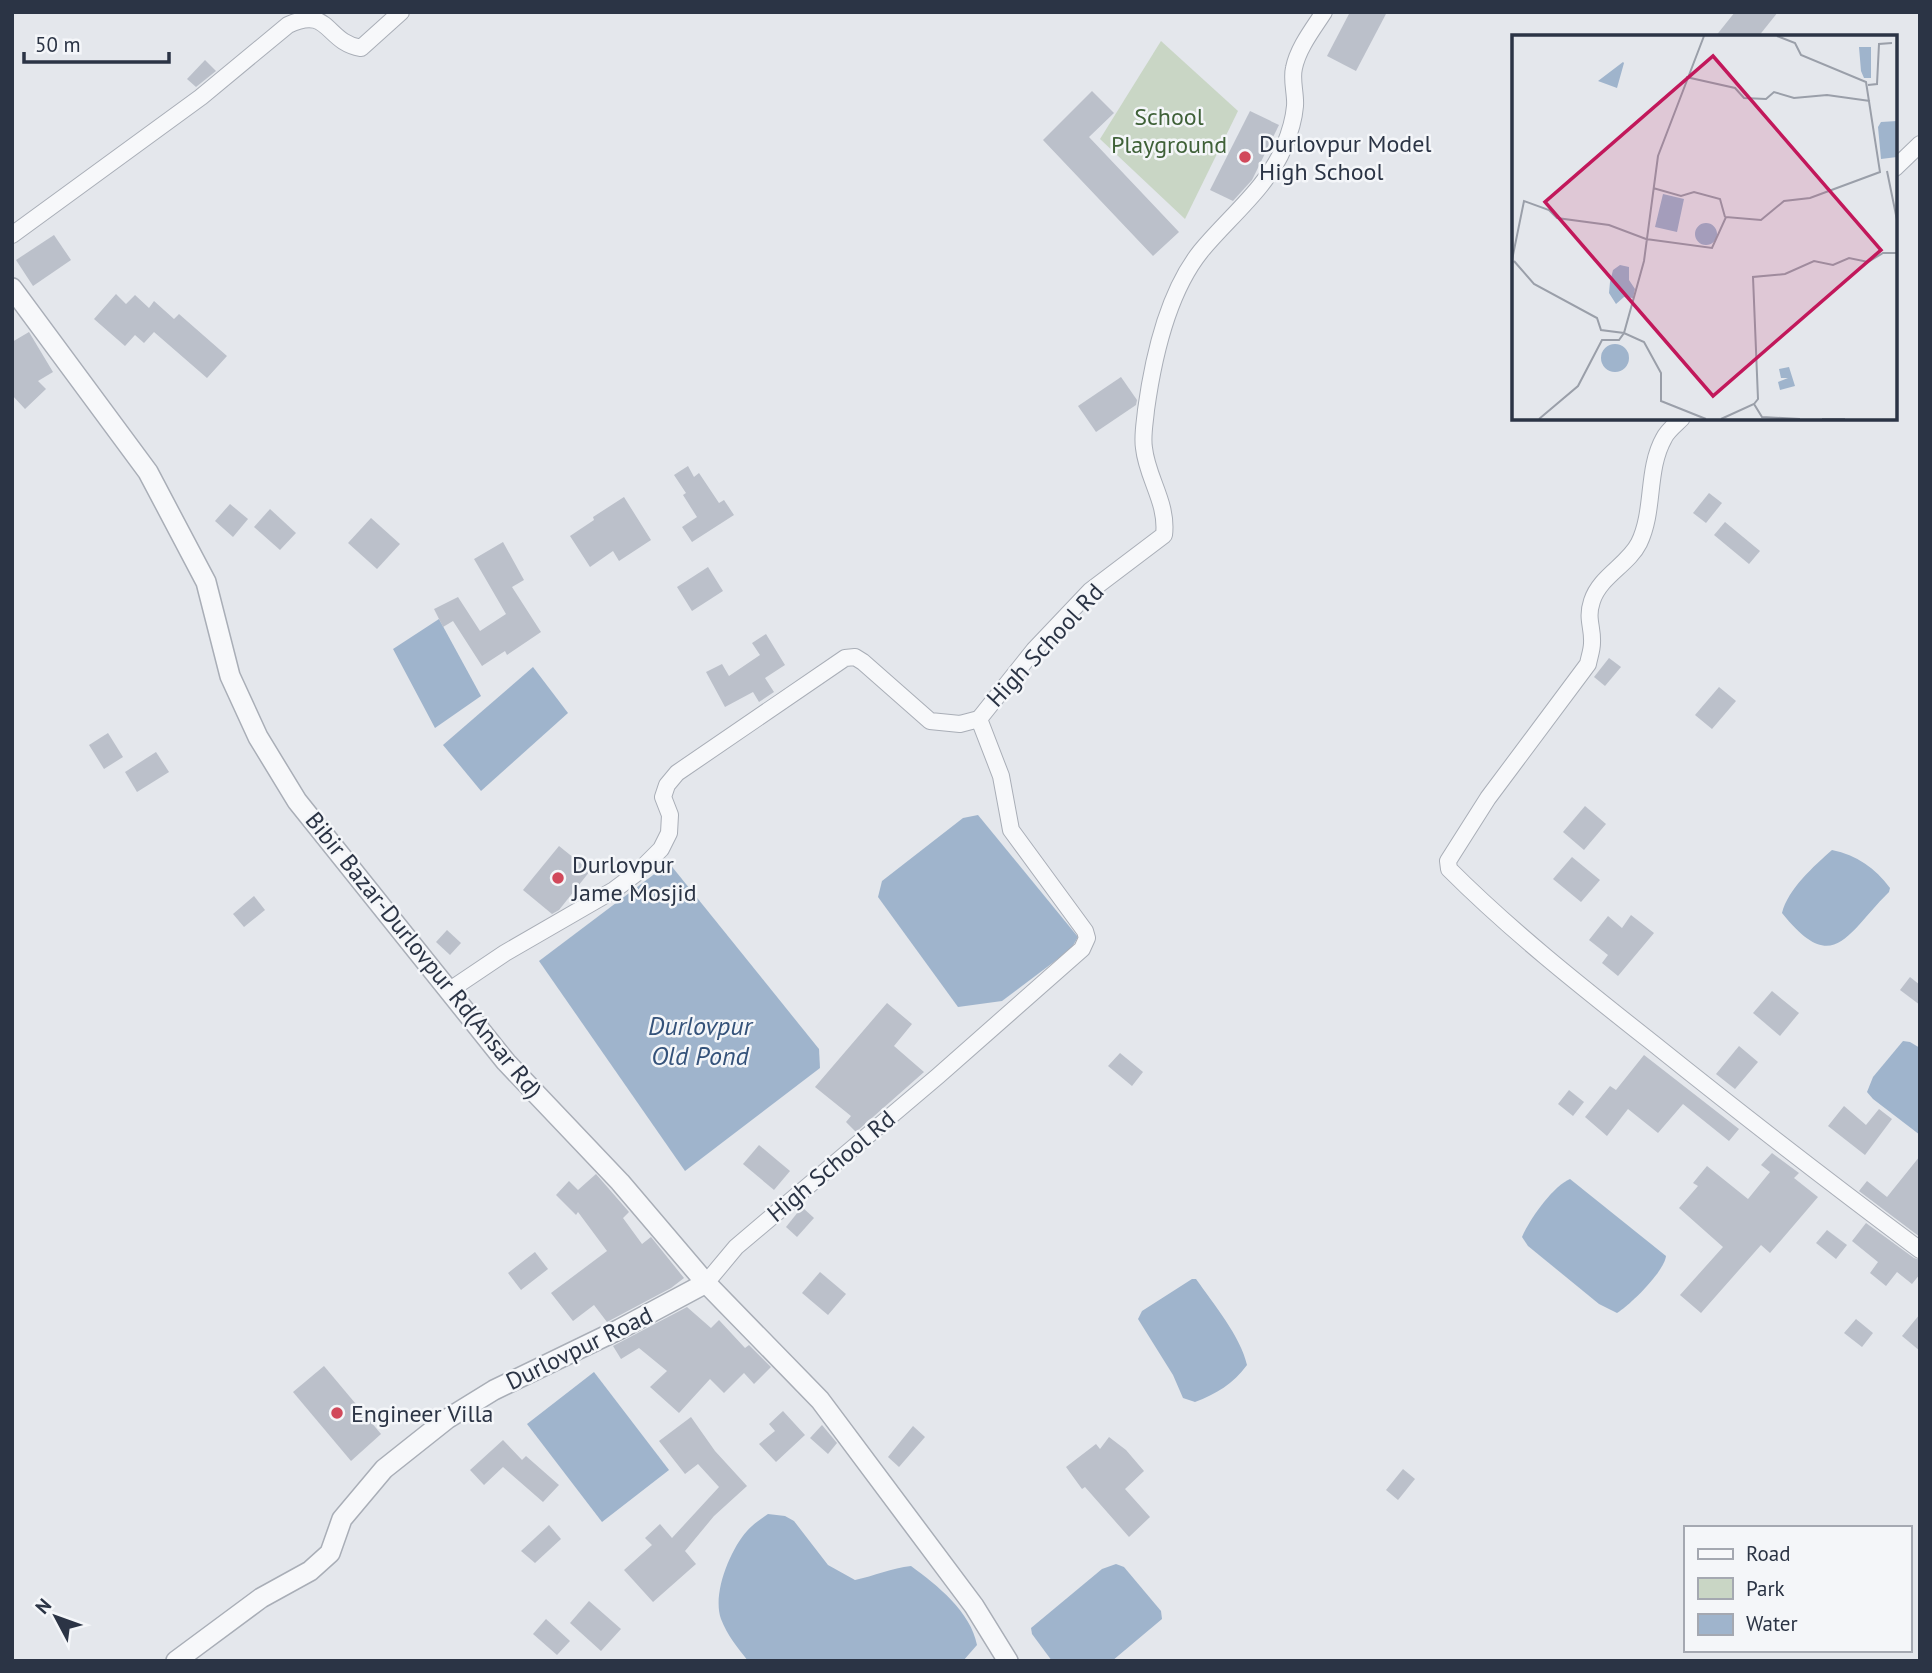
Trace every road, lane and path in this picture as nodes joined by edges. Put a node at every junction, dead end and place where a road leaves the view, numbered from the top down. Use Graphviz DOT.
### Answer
graph roads {
  1 [pos="401,12"];
  2 [pos="1324,12"];
  3 [pos="1920,144"];
  4 [pos="1897,166"];
  5 [pos="12,235"];
  6 [pos="12,288"];
  7 [pos="1680,420"];
  8 [pos="979,719"];
  9 [pos="450,990"];
  10 [pos="1920,1250"];
  11 [pos="706,1283"];
  12 [pos="176,1661"];
  13 [pos="1008,1661"];
  1 -- 5 [label="street"];
  2 -- 8 [label="street, High School Rd"];
  3 -- 4 [label="street"];
  6 -- 9 [label="street, Bibir Bazar-Durlovpur Rd(Ansar Rd)"];
  7 -- 10 [label="street"];
  8 -- 9 [label="street"];
  8 -- 11 [label="street, High School Rd"];
  9 -- 11 [label="street, Bibir Bazar-Durlovpur Rd(Ansar Rd)"];
  11 -- 12 [label="street, Durlovpur Road"];
  11 -- 13 [label="street, Bibir Bazar-Durlovpur Rd(Ansar Rd)"];
}
